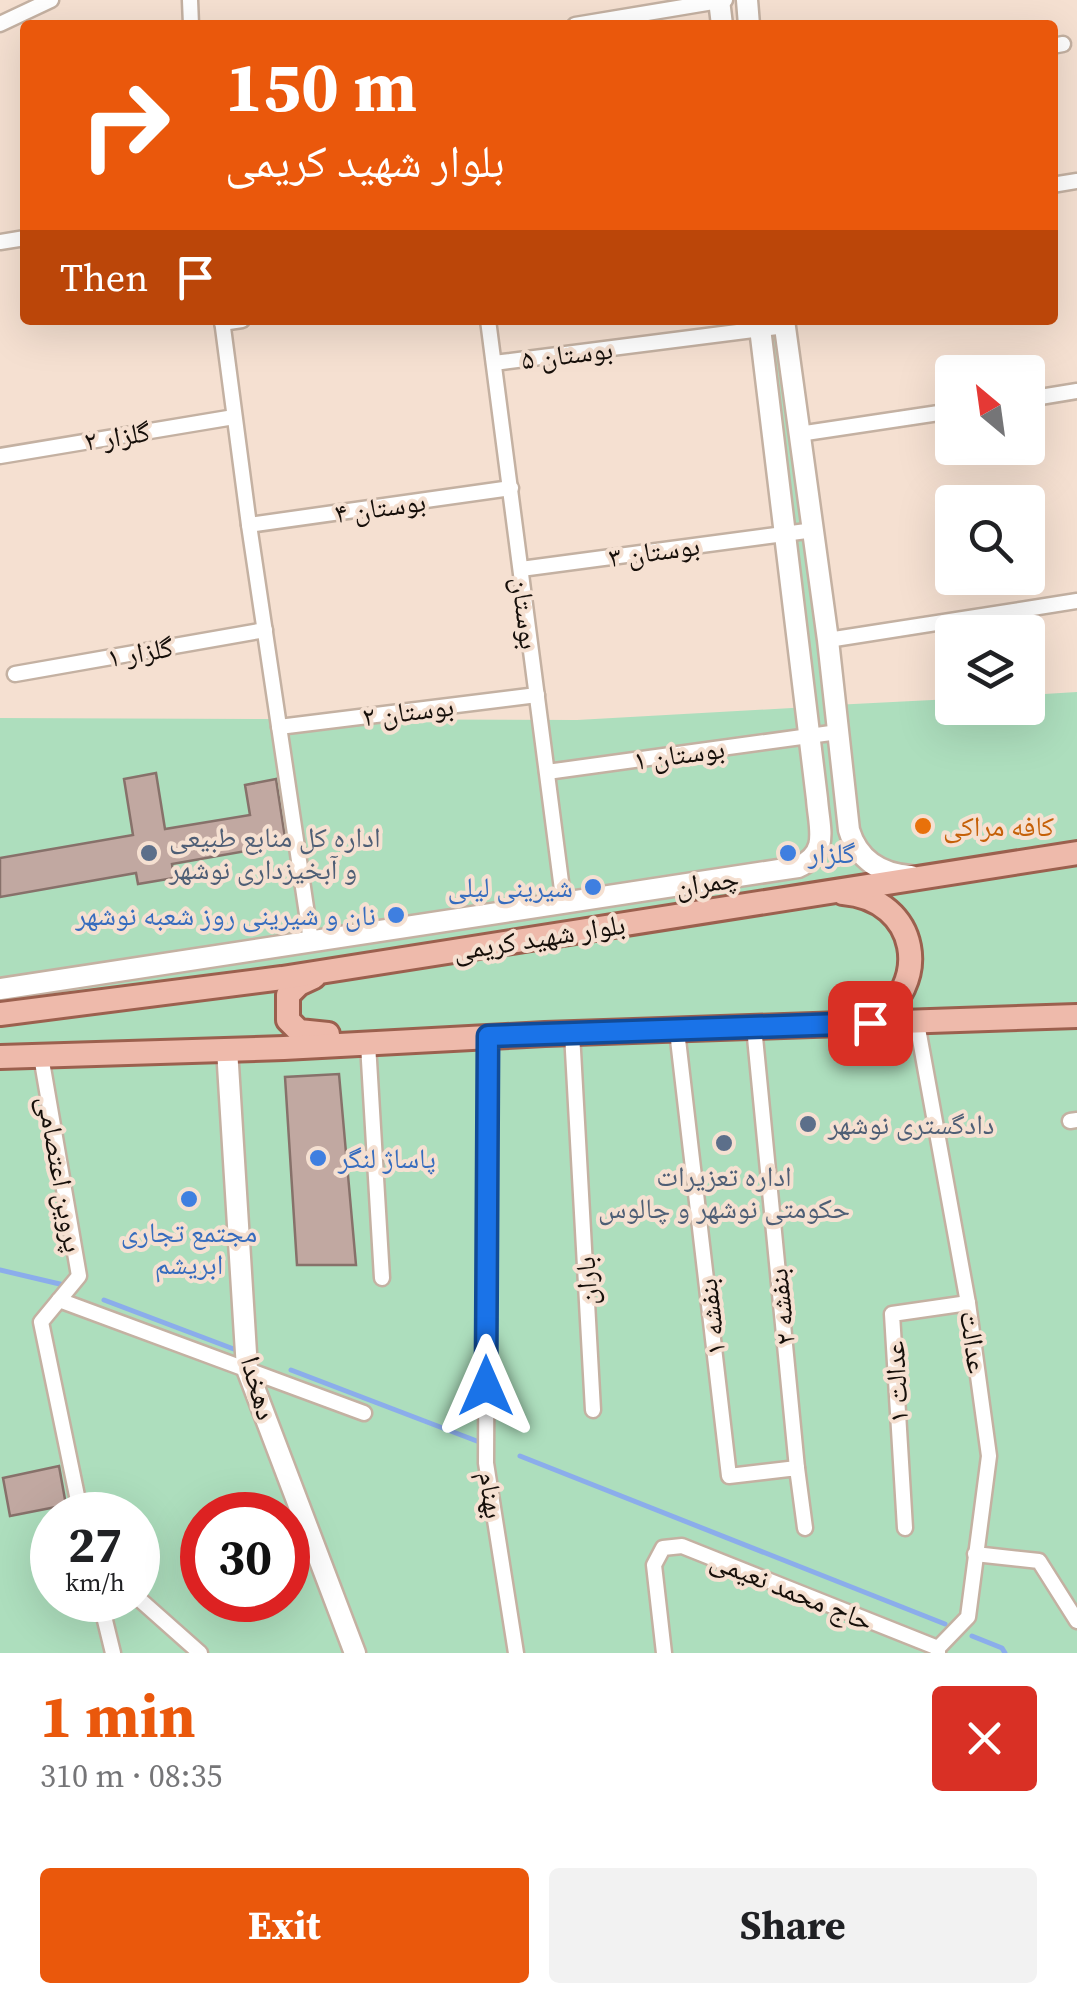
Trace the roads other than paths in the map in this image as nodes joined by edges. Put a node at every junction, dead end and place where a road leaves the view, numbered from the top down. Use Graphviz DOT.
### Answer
graph roads {
  1 [pos="51,0"];
  2 [pos="721,0"];
  3 [pos="603,20"];
  4 [pos="0,24"];
  5 [pos="222,325"];
  6 [pos="489,325"];
  7 [pos="759,325"];
  8 [pos="785,325"];
  9 [pos="494,363"];
  10 [pos="1077,392"];
  11 [pos="1045,397"];
  12 [pos="935,414"];
  13 [pos="234,417"];
  14 [pos="799,434"];
  15 [pos="0,456"];
  16 [pos="510,488"];
  17 [pos="248,525"];
  18 [pos="814,530"];
  19 [pos="786,534"];
  20 [pos="521,569"];
  21 [pos="1077,601"];
  22 [pos="265,630"];
  23 [pos="828,640"];
  24 [pos="15,674"];
  25 [pos="537,694"];
  26 [pos="279,727"];
  27 [pos="838,732"];
  28 [pos="810,736"];
  29 [pos="547,772"];
  30 [pos="1077,852"];
  31 [pos="918,876"];
  32 [pos="826,892"];
  33 [pos="564,905"];
  34 [pos="310,941"];
  35 [pos="326,971"];
  36 [pos="0,989"];
  37 [pos="0,1014"];
  38 [pos="1077,1016"];
  39 [pos="917,1022"];
  40 [pos="870,1023"];
  41 [pos="754,1027"];
  42 [pos="677,1030"];
  43 [pos="572,1033"];
  44 [pos="488,1036"];
  45 [pos="411,1040"];
  46 [pos="368,1044"];
  47 [pos="226,1049"];
  48 [pos="41,1056"];
  49 [pos="0,1057"];
  50 [pos="382,1278"];
  51 [pos="59,1300"];
  52 [pos="968,1303"];
  53 [pos="248,1370"];
  54 [pos="593,1410"];
  55 [pos="364,1413"];
  56 [pos="797,1468"];
  57 [pos="76,1492"];
  58 [pos="805,1528"];
  59 [pos="904,1528"];
  60 [pos="975,1554"];
  61 [pos="160,1618"];
  62 [pos="1077,1621"];
  63 [pos="105,1622"];
  64 [pos="938,1650"];
  65 [pos="113,1653"];
  66 [pos="200,1653"];
  67 [pos="355,1653"];
  68 [pos="516,1653"];
  69 [pos="664,1653"];
  1 -- 4 [label="street"];
  2 -- 3 [label="street"];
  5 -- 13 [label="street"];
  6 -- 9 [label="street, بوستان"];
  7 -- 9 [label="street, بوستان ۵"];
  7 -- 19 [label="street, چمران"];
  8 -- 14 [label="street"];
  9 -- 16 [label="street, بوستان"];
  10 -- 11 [label="street"];
  12 -- 14 [label="street"];
  13 -- 15 [label="street, گلزار ۲"];
  13 -- 17 [label="street"];
  14 -- 18 [label="street"];
  16 -- 17 [label="street, بوستان ۴"];
  16 -- 20 [label="street, بوستان"];
  17 -- 22 [label="street"];
  18 -- 19 [label="street, بوستان ۳"];
  18 -- 23 [label="street"];
  19 -- 20 [label="street, بوستان ۳"];
  19 -- 28 [label="street, چمران"];
  20 -- 25 [label="street, بوستان"];
  21 -- 23 [label="street"];
  22 -- 24 [label="street, گلزار ۱"];
  22 -- 26 [label="street"];
  23 -- 27 [label="street"];
  25 -- 26 [label="street, بوستان ۲"];
  25 -- 29 [label="street, بوستان"];
  26 -- 34 [label="street"];
  27 -- 28 [label="street, بوستان ۱"];
  27 -- 31 [label="street"];
  28 -- 29 [label="street, بوستان ۱"];
  28 -- 33 [label="street, چمران"];
  29 -- 33 [label="street, بوستان"];
  30 -- 31 [label="main road, بلوار شهید کریمی"];
  31 -- 32 [label="main road, بلوار شهید کریمی"];
  32 -- 35 [label="main road, بلوار شهید کریمی"];
  32 -- 40 [label="main road"];
  33 -- 34 [label="street, چمران"];
  34 -- 36 [label="street, چمران"];
  35 -- 37 [label="main road, بلوار شهید کریمی"];
  35 -- 45 [label="main road"];
  38 -- 39 [label="main road"];
  39 -- 40 [label="main road"];
  39 -- 52 [label="street, عدالت"];
  40 -- 41 [label="main road"];
  41 -- 42 [label="main road"];
  41 -- 56 [label="street, بنفشه ۲"];
  42 -- 43 [label="main road"];
  42 -- 56 [label="street, بنفشه ۱"];
  43 -- 44 [label="main road"];
  43 -- 54 [label="street, باران"];
  44 -- 45 [label="main road"];
  44 -- 68 [label="street, بهنام"];
  45 -- 46 [label="main road"];
  46 -- 47 [label="main road"];
  46 -- 50 [label="street"];
  47 -- 48 [label="main road"];
  47 -- 53 [label="street, دهخدا"];
  48 -- 49 [label="main road"];
  48 -- 51 [label="street, پروین اعتصامی"];
  51 -- 53 [label="street"];
  51 -- 57 [label="street, پروین اعتصامی"];
  52 -- 59 [label="street, عدالت ۱"];
  52 -- 60 [label="street, عدالت"];
  53 -- 55 [label="street"];
  53 -- 67 [label="street, دهخدا"];
  56 -- 58 [label="street"];
  60 -- 62 [label="street"];
  60 -- 64 [label="street, عدالت"];
  61 -- 66 [label="street"];
  63 -- 65 [label="street"];
  64 -- 69 [label="street, حاج محمد نعیمی"];
}
